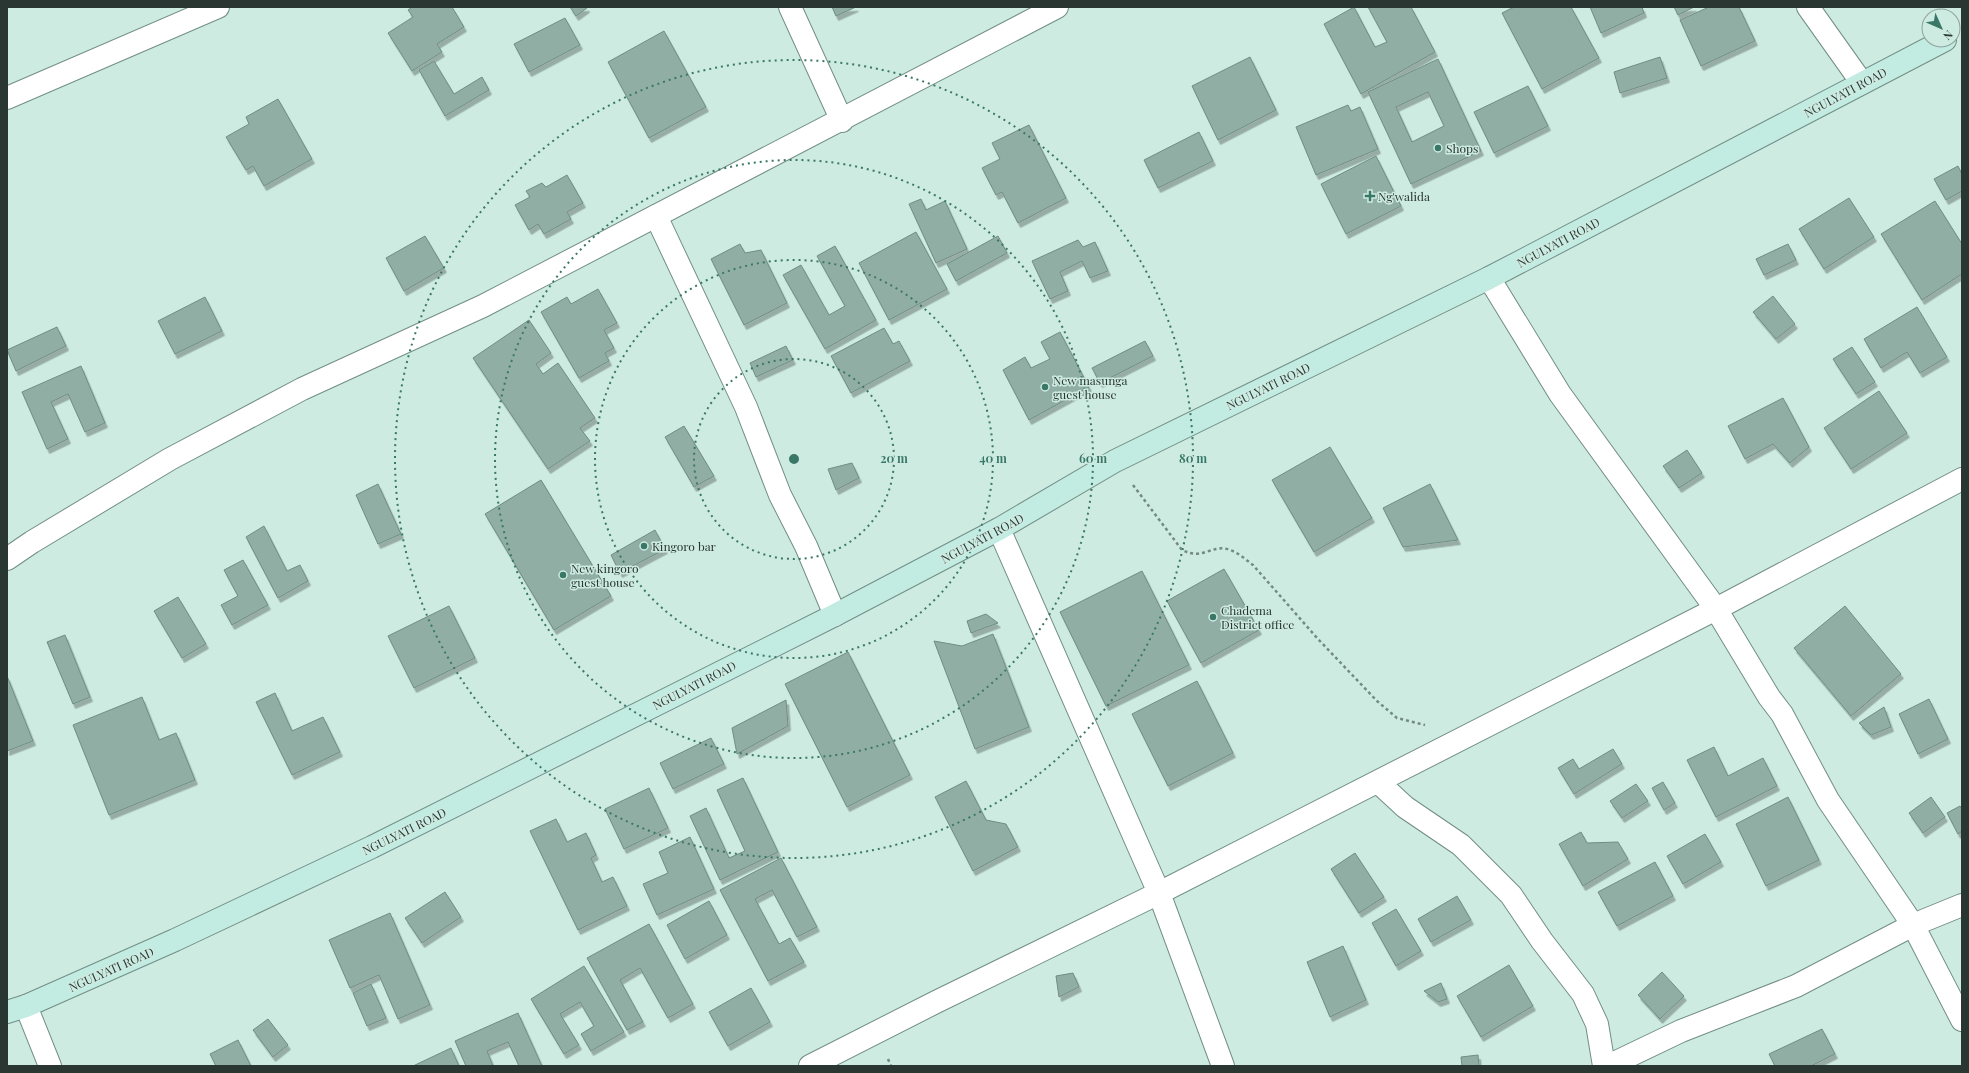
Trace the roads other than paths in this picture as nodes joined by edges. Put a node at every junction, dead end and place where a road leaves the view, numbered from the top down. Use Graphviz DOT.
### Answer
graph roads {
  1 [pos="218,7"];
  2 [pos="790,7"];
  3 [pos="1057,7"];
  4 [pos="1808,7"];
  5 [pos="1930,48"];
  6 [pos="1862,83"];
  7 [pos="7,98"];
  8 [pos="842,121"];
  9 [pos="656,216"];
  10 [pos="1489,278"];
  11 [pos="1962,479"];
  12 [pos="1000,530"];
  13 [pos="7,559"];
  14 [pos="1716,609"];
  15 [pos="835,615"];
  16 [pos="1378,782"];
  17 [pos="1159,893"];
  18 [pos="1962,905"];
  19 [pos="1914,925"];
  20 [pos="16,1009"];
  21 [pos="1962,1020"];
  22 [pos="50,1066"];
  23 [pos="810,1066"];
  24 [pos="1223,1066"];
  25 [pos="1604,1066"];
  26 [pos="1608,1066"];
  1 -- 7 [label="street"];
  2 -- 8 [label="street"];
  3 -- 8 [label="street"];
  4 -- 6 [label="street"];
  5 -- 6 [label="main road, NGULYATI ROAD"];
  6 -- 10 [label="main road, NGULYATI ROAD"];
  8 -- 9 [label="street"];
  9 -- 13 [label="street"];
  9 -- 15 [label="street"];
  10 -- 12 [label="main road, NGULYATI ROAD"];
  10 -- 14 [label="street"];
  11 -- 14 [label="street"];
  12 -- 15 [label="main road, NGULYATI ROAD"];
  12 -- 17 [label="street"];
  14 -- 16 [label="street"];
  14 -- 19 [label="street"];
  15 -- 20 [label="main road, NGULYATI ROAD"];
  16 -- 17 [label="street"];
  16 -- 25 [label="street"];
  17 -- 23 [label="street"];
  17 -- 24 [label="street"];
  18 -- 19 [label="street"];
  19 -- 21 [label="street"];
  19 -- 26 [label="street"];
  20 -- 22 [label="street"];
}
